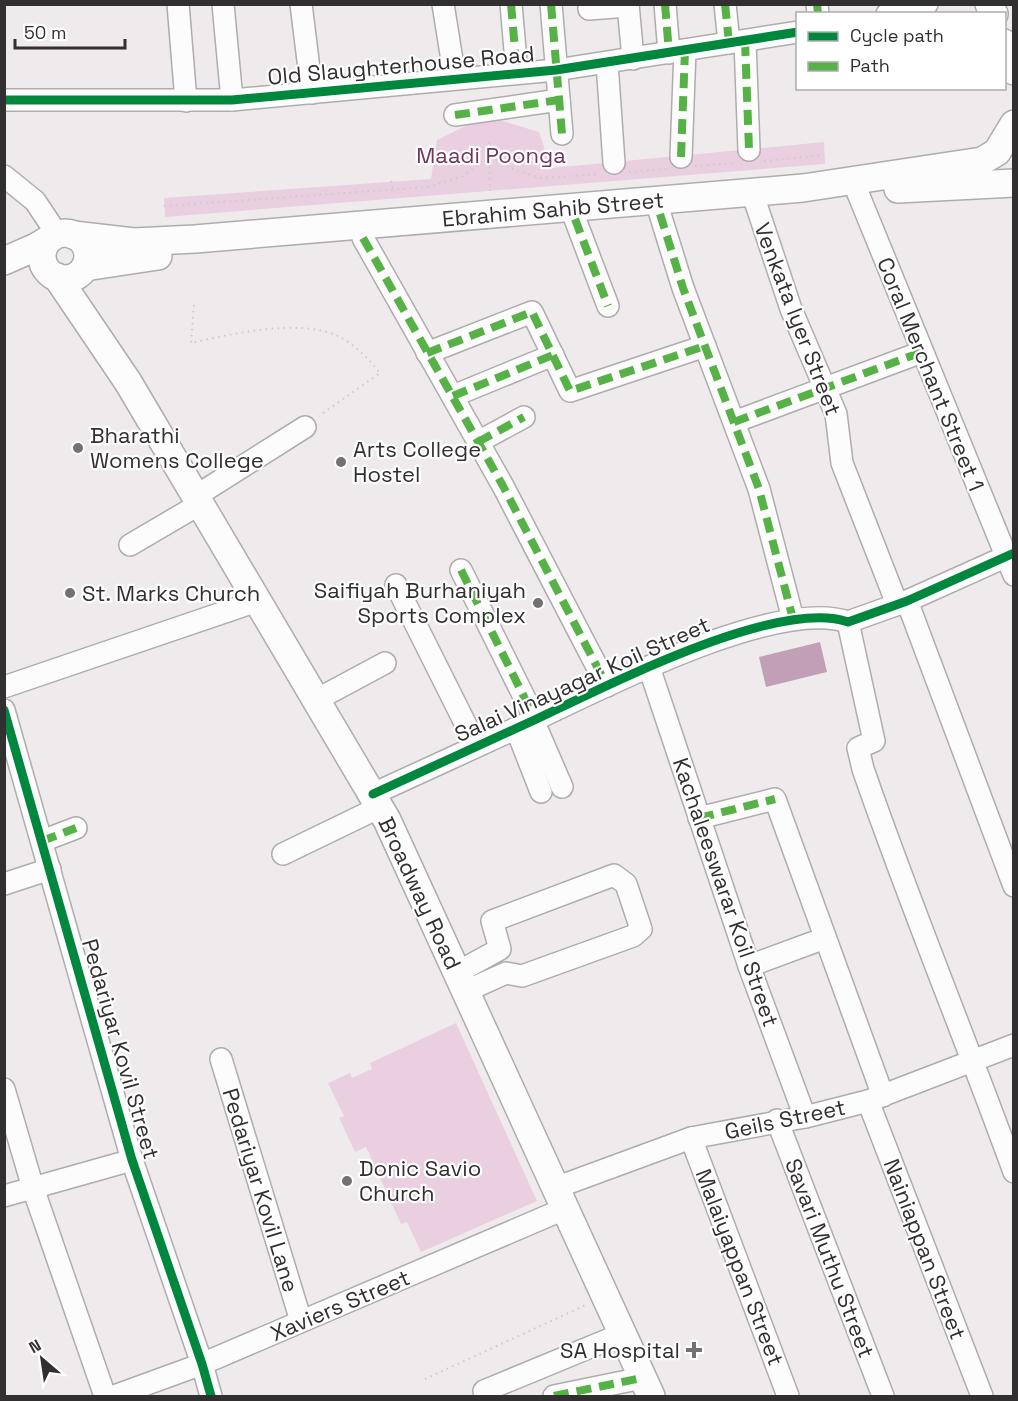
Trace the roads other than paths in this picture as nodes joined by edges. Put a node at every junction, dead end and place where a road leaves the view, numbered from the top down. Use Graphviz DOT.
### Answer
graph roads {
  1 [pos="178,4"];
  2 [pos="223,4"];
  3 [pos="301,4"];
  4 [pos="444,4"];
  5 [pos="511,4"];
  6 [pos="551,4"];
  7 [pos="589,4"];
  8 [pos="665,4"];
  9 [pos="726,4"];
  10 [pos="927,4"];
  11 [pos="628,5"];
  12 [pos="894,12"];
  13 [pos="796,32"];
  14 [pos="737,42"];
  15 [pos="1006,46"];
  16 [pos="677,52"];
  17 [pos="633,59"];
  18 [pos="607,63"];
  19 [pos="556,70"];
  20 [pos="1014,71"];
  21 [pos="517,73"];
  22 [pos="454,79"];
  23 [pos="312,93"];
  24 [pos="4,100"];
  25 [pos="232,100"];
  26 [pos="559,100"];
  27 [pos="186,101"];
  28 [pos="455,115"];
  29 [pos="1014,124"];
  30 [pos="562,134"];
  31 [pos="750,158"];
  32 [pos="681,164"];
  33 [pos="614,170"];
  34 [pos="4,176"];
  35 [pos="994,176"];
  36 [pos="857,192"];
  37 [pos="756,204"];
  38 [pos="660,214"];
  39 [pos="575,219"];
  40 [pos="60,236"];
  41 [pos="363,238"];
  42 [pos="4,261"];
  43 [pos="84,268"];
  44 [pos="4,273"];
  45 [pos="52,274"];
  46 [pos="608,306"];
  47 [pos="705,346"];
  48 [pos="922,352"];
  49 [pos="428,353"];
  50 [pos="553,354"];
  51 [pos="128,381"];
  52 [pos="825,389"];
  53 [pos="453,396"];
  54 [pos="524,417"];
  55 [pos="734,422"];
  56 [pos="305,427"];
  57 [pos="478,442"];
  58 [pos="198,500"];
  59 [pos="130,545"];
  60 [pos="1011,562"];
  61 [pos="461,570"];
  62 [pos="396,585"];
  63 [pos="257,601"];
  64 [pos="902,603"];
  65 [pos="793,619"];
  66 [pos="848,622"];
  67 [pos="385,663"];
  68 [pos="649,667"];
  69 [pos="607,686"];
  70 [pos="4,687"];
  71 [pos="316,700"];
  72 [pos="4,710"];
  73 [pos="528,722"];
  74 [pos="476,746"];
  75 [pos="562,787"];
  76 [pos="541,792"];
  77 [pos="376,800"];
  78 [pos="699,818"];
  79 [pos="76,828"];
  80 [pos="42,841"];
  81 [pos="283,854"];
  82 [pos="50,870"];
  83 [pos="4,884"];
  84 [pos="1014,886"];
  85 [pos="825,938"];
  86 [pos="749,966"];
  87 [pos="462,982"];
  88 [pos="1014,1045"];
  89 [pos="221,1059"];
  90 [pos="974,1061"];
  91 [pos="4,1089"];
  92 [pos="875,1098"];
  93 [pos="805,1117"];
  94 [pos="777,1120"];
  95 [pos="691,1138"];
  96 [pos="132,1160"];
  97 [pos="1014,1172"];
  98 [pos="33,1188"];
  99 [pos="4,1196"];
  100 [pos="560,1198"];
  101 [pos="300,1321"];
  102 [pos="622,1334"];
  103 [pos="202,1364"];
  104 [pos="647,1387"];
  105 [pos="484,1391"];
  106 [pos="564,1395"];
  107 [pos="105,1396"];
  108 [pos="114,1396"];
  109 [pos="211,1396"];
  110 [pos="788,1396"];
  111 [pos="883,1396"];
  112 [pos="982,1396"];
  1 -- 27 [label="street"];
  2 -- 25 [label="street"];
  3 -- 23 [label="street"];
  4 -- 22 [label="street"];
  5 -- 21 [label="street"];
  6 -- 19 [label="street"];
  7 -- 11 [label="street"];
  8 -- 16 [label="street"];
  9 -- 14 [label="street"];
  10 -- 12 [label="street"];
  11 -- 17 [label="street"];
  13 -- 14 [label="street, Old Slaughterhouse Road"];
  14 -- 16 [label="street, Old Slaughterhouse Road"];
  14 -- 31 [label="street"];
  15 -- 20 [label="main road"];
  16 -- 17 [label="street, Old Slaughterhouse Road"];
  16 -- 32 [label="street"];
  17 -- 18 [label="street, Old Slaughterhouse Road"];
  18 -- 19 [label="street, Old Slaughterhouse Road"];
  18 -- 33 [label="street"];
  19 -- 21 [label="street, Old Slaughterhouse Road"];
  19 -- 26 [label="street"];
  21 -- 22 [label="street, Old Slaughterhouse Road"];
  22 -- 23 [label="street, Old Slaughterhouse Road"];
  23 -- 25 [label="street, Old Slaughterhouse Road"];
  24 -- 27 [label="street, Old Slaughterhouse Road"];
  25 -- 27 [label="street, Old Slaughterhouse Road"];
  26 -- 28 [label="street"];
  26 -- 30 [label="street"];
  29 -- 35 [label="main road"];
  34 -- 40 [label="street"];
  35 -- 36 [label="main road, Ebrahim Sahib Street"];
  35 -- 40 [label="main road, Ebrahim Sahib Street"];
  36 -- 37 [label="main road, Ebrahim Sahib Street"];
  36 -- 48 [label="street, Coral Merchant Street 1"];
  37 -- 38 [label="main road, Ebrahim Sahib Street"];
  37 -- 52 [label="street, Venkata Iyer Street"];
  38 -- 39 [label="main road, Ebrahim Sahib Street"];
  38 -- 47 [label="street"];
  39 -- 41 [label="main road, Ebrahim Sahib Street"];
  39 -- 46 [label="street"];
  40 -- 42 [label="main road"];
  40 -- 43 [label="main road"];
  40 -- 45 [label="main road"];
  41 -- 43 [label="main road, Ebrahim Sahib Street"];
  41 -- 49 [label="street"];
  43 -- 45 [label="main road"];
  43 -- 51 [label="main road, Broadway Road"];
  44 -- 45 [label="main road"];
  45 -- 51 [label="main road, Broadway Road"];
  47 -- 50 [label="street"];
  47 -- 55 [label="street"];
  48 -- 52 [label="street"];
  48 -- 60 [label="street, Coral Merchant Street 1"];
  49 -- 50 [label="street"];
  49 -- 53 [label="street"];
  50 -- 53 [label="street"];
  51 -- 58 [label="main road, Broadway Road"];
  52 -- 55 [label="street"];
  52 -- 64 [label="street, Venkata Iyer Street"];
  53 -- 57 [label="street"];
  54 -- 57 [label="street"];
  55 -- 65 [label="street"];
  56 -- 58 [label="street"];
  57 -- 69 [label="street"];
  58 -- 59 [label="street"];
  58 -- 63 [label="main road, Broadway Road"];
  60 -- 64 [label="street, Salai Vinayagar Koil Street"];
  61 -- 73 [label="street"];
  62 -- 74 [label="street"];
  63 -- 70 [label="street"];
  63 -- 71 [label="main road, Broadway Road"];
  64 -- 66 [label="street, Salai Vinayagar Koil Street"];
  64 -- 84 [label="street, Venkata Iyer Street"];
  65 -- 66 [label="street, Salai Vinayagar Koil Street"];
  65 -- 68 [label="street, Salai Vinayagar Koil Street"];
  66 -- 90 [label="street"];
  67 -- 71 [label="street"];
  68 -- 69 [label="street, Salai Vinayagar Koil Street"];
  68 -- 78 [label="street, Kachaleeswarar Koil Street"];
  69 -- 73 [label="street, Salai Vinayagar Koil Street"];
  71 -- 77 [label="main road, Broadway Road"];
  72 -- 80 [label="street, Pedariyar Kovil Street"];
  73 -- 74 [label="street, Salai Vinayagar Koil Street"];
  73 -- 75 [label="street"];
  73 -- 76 [label="street"];
  74 -- 77 [label="street, Salai Vinayagar Koil Street"];
  77 -- 81 [label="street, Salai Vinayagar Koil Street"];
  77 -- 87 [label="main road, Broadway Road"];
  78 -- 85 [label="street, Nainiappan Street"];
  78 -- 86 [label="street, Kachaleeswarar Koil Street"];
  79 -- 80 [label="street"];
  80 -- 82 [label="street, Pedariyar Kovil Street"];
  82 -- 83 [label="street"];
  82 -- 96 [label="street, Pedariyar Kovil Street"];
  85 -- 86 [label="street"];
  85 -- 92 [label="street, Nainiappan Street"];
  86 -- 93 [label="street, Kachaleeswarar Koil Street"];
  87 -- 87 [label="street"];
  87 -- 100 [label="main road, Broadway Road"];
  88 -- 90 [label="street, Geils Street"];
  89 -- 101 [label="street, Pedariyar Kovil Lane"];
  90 -- 92 [label="street, Geils Street"];
  90 -- 97 [label="street"];
  91 -- 98 [label="street"];
  92 -- 93 [label="street, Geils Street"];
  92 -- 112 [label="street, Nainiappan Street"];
  93 -- 94 [label="street, Geils Street"];
  94 -- 95 [label="street, Geils Street"];
  94 -- 111 [label="street, Savari Muthu Street"];
  95 -- 100 [label="street, Geils Street"];
  95 -- 110 [label="street, Malaiyappan Street"];
  96 -- 98 [label="street"];
  96 -- 103 [label="street, Pedariyar Kovil Street"];
  98 -- 99 [label="street"];
  98 -- 107 [label="street"];
  100 -- 101 [label="street, Xaviers Street"];
  100 -- 102 [label="main road, Broadway Road"];
  101 -- 103 [label="street, Xaviers Street"];
  102 -- 104 [label="main road, Broadway Road"];
  102 -- 105 [label="street"];
  103 -- 108 [label="street, Xaviers Street"];
  103 -- 109 [label="street, Pedariyar Kovil Street"];
  104 -- 106 [label="street"];
}
